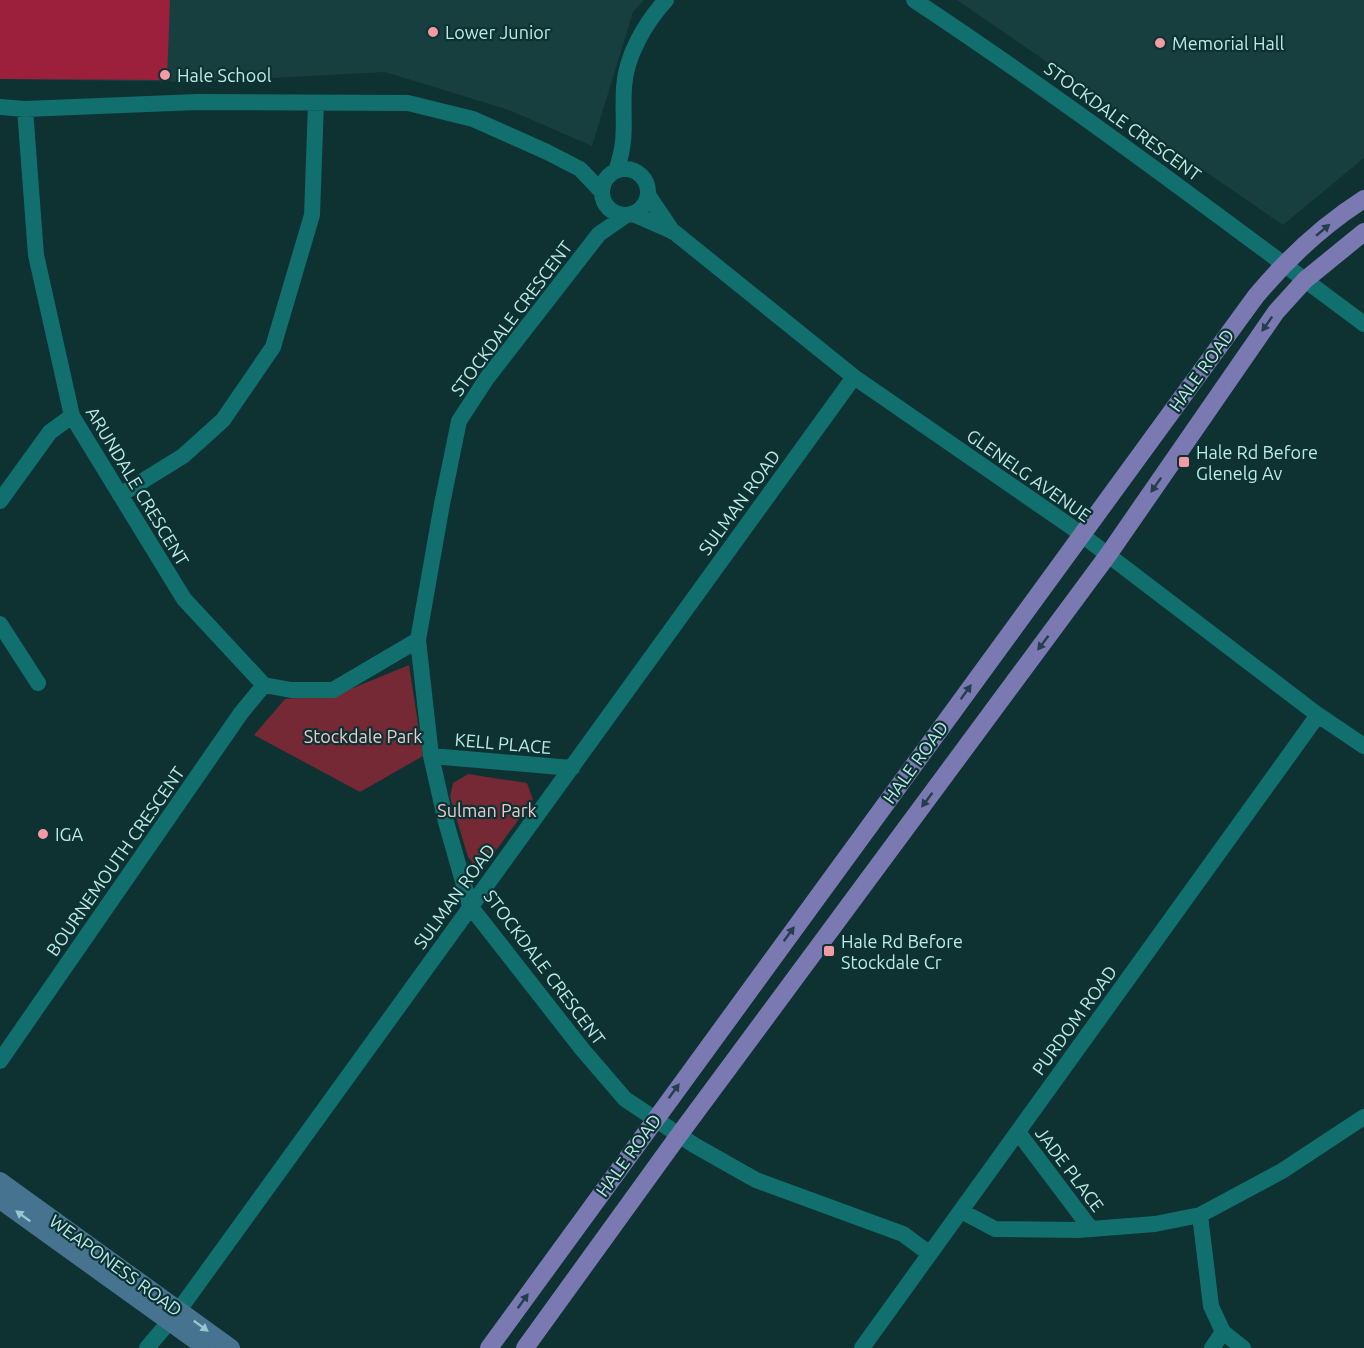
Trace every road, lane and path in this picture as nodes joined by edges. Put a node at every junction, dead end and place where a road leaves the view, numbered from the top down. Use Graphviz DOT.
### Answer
graph roads {
  1 [pos="666,0"];
  2 [pos="914,0"];
  3 [pos="316,103"];
  4 [pos="0,107"];
  5 [pos="25,109"];
  6 [pos="624,147"];
  7 [pos="580,169"];
  8 [pos="614,172"];
  9 [pos="638,173"];
  10 [pos="648,195"];
  11 [pos="1364,199"];
  12 [pos="605,200"];
  13 [pos="629,215"];
  14 [pos="674,232"];
  15 [pos="1364,232"];
  16 [pos="599,234"];
  17 [pos="1284,262"];
  18 [pos="1305,280"];
  19 [pos="1364,324"];
  20 [pos="854,377"];
  21 [pos="72,416"];
  22 [pos="120,495"];
  23 [pos="0,501"];
  24 [pos="1081,535"];
  25 [pos="1108,555"];
  26 [pos="0,624"];
  27 [pos="418,640"];
  28 [pos="38,683"];
  29 [pos="264,685"];
  30 [pos="1318,715"];
  31 [pos="1364,746"];
  32 [pos="431,756"];
  33 [pos="572,768"];
  34 [pos="470,906"];
  35 [pos="0,1061"];
  36 [pos="1364,1117"];
  37 [pos="655,1119"];
  38 [pos="1018,1132"];
  39 [pos="679,1135"];
  40 [pos="0,1181"];
  41 [pos="0,1200"];
  42 [pos="961,1211"];
  43 [pos="1200,1215"];
  44 [pos="1091,1229"];
  45 [pos="930,1254"];
  46 [pos="174,1316"];
  47 [pos="1223,1332"];
  48 [pos="147,1348"];
  49 [pos="206,1348"];
  50 [pos="231,1348"];
  51 [pos="489,1348"];
  52 [pos="525,1348"];
  53 [pos="862,1348"];
  54 [pos="1212,1348"];
  55 [pos="1243,1348"];
  1 -- 6 [label="street"];
  2 -- 17 [label="street, STOCKDALE CRESCENT"];
  3 -- 5 [label="street, GLENELG AVENUE"];
  3 -- 7 [label="street, GLENELG AVENUE"];
  3 -- 22 [label="street"];
  4 -- 5 [label="street, GLENELG AVENUE"];
  5 -- 21 [label="street, ARUNDALE CRESCENT"];
  6 -- 8 [label="street"];
  6 -- 9 [label="street"];
  7 -- 8 [label="street, GLENELG AVENUE"];
  7 -- 12 [label="street, GLENELG AVENUE"];
  8 -- 9 [label="street, GLENELG AVENUE"];
  8 -- 12 [label="street"];
  9 -- 10 [label="street, GLENELG AVENUE"];
  10 -- 13 [label="street"];
  10 -- 14 [label="street, GLENELG AVENUE"];
  17 -- 11 [label="main road, HALE ROAD, one-way"];
  12 -- 13 [label="street, GLENELG AVENUE"];
  12 -- 16 [label="street, STOCKDALE CRESCENT"];
  13 -- 14 [label="street, GLENELG AVENUE"];
  13 -- 16 [label="street, STOCKDALE CRESCENT"];
  14 -- 20 [label="street, GLENELG AVENUE"];
  15 -- 18 [label="main road, HALE ROAD"];
  16 -- 27 [label="street, STOCKDALE CRESCENT"];
  17 -- 18 [label="street, STOCKDALE CRESCENT"];
  17 -- 24 [label="main road, HALE ROAD"];
  18 -- 19 [label="street, STOCKDALE CRESCENT"];
  18 -- 25 [label="main road, HALE ROAD, one-way"];
  20 -- 24 [label="street, GLENELG AVENUE"];
  20 -- 33 [label="street, SULMAN ROAD"];
  21 -- 22 [label="street, ARUNDALE CRESCENT"];
  21 -- 23 [label="street"];
  22 -- 29 [label="street, ARUNDALE CRESCENT"];
  24 -- 25 [label="street, GLENELG AVENUE"];
  37 -- 24 [label="main road, HALE ROAD, one-way"];
  25 -- 30 [label="street, GLENELG AVENUE"];
  25 -- 39 [label="main road, HALE ROAD, one-way"];
  26 -- 28 [label="street"];
  27 -- 29 [label="street"];
  27 -- 32 [label="street, STOCKDALE CRESCENT"];
  29 -- 35 [label="street, BOURNEMOUTH CRESCENT"];
  30 -- 31 [label="street, GLENELG AVENUE"];
  30 -- 38 [label="street, PURDOM ROAD"];
  32 -- 33 [label="street, KELL PLACE"];
  32 -- 34 [label="street, STOCKDALE CRESCENT"];
  33 -- 34 [label="street, SULMAN ROAD"];
  34 -- 37 [label="street, STOCKDALE CRESCENT"];
  34 -- 46 [label="street, SULMAN ROAD"];
  36 -- 43 [label="street"];
  37 -- 39 [label="street, STOCKDALE CRESCENT"];
  51 -- 37 [label="main road, HALE ROAD, one-way"];
  38 -- 42 [label="street, PURDOM ROAD"];
  38 -- 44 [label="street, JADE PLACE"];
  39 -- 45 [label="street, STOCKDALE CRESCENT"];
  39 -- 52 [label="main road, HALE ROAD"];
  40 -- 46 [label="main road, WEAPONESS ROAD"];
  46 -- 41 [label="main road, WEAPONESS ROAD, one-way"];
  42 -- 44 [label="street"];
  42 -- 45 [label="street, PURDOM ROAD"];
  43 -- 44 [label="street"];
  43 -- 47 [label="street"];
  45 -- 53 [label="street, PURDOM ROAD"];
  46 -- 48 [label="street, SULMAN ROAD"];
  46 -- 49 [label="main road, WEAPONESS ROAD"];
  46 -- 50 [label="main road, WEAPONESS ROAD, one-way"];
  47 -- 54 [label="street"];
  47 -- 55 [label="street"];
}
